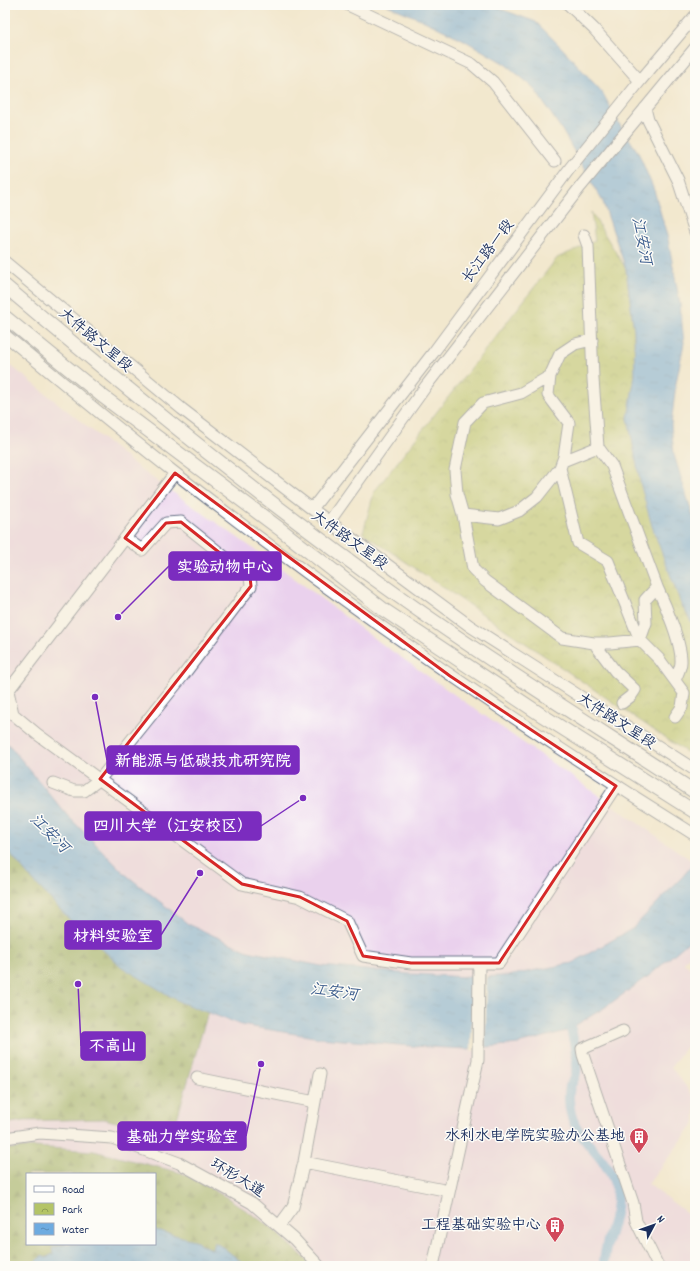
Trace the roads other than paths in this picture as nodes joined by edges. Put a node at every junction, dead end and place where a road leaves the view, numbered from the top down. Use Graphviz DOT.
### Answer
graph roads {
  1 [pos="348,5"];
  2 [pos="569,5"];
  3 [pos="695,16"];
  4 [pos="691,30"];
  5 [pos="695,48"];
  6 [pos="640,81"];
  7 [pos="646,108"];
  8 [pos="555,161"];
  9 [pos="695,232"];
  10 [pos="584,235"];
  11 [pos="5,262"];
  12 [pos="5,286"];
  13 [pos="5,317"];
  14 [pos="5,335"];
  15 [pos="592,340"];
  16 [pos="550,376"];
  17 [pos="598,447"];
  18 [pos="562,464"];
  19 [pos="175,473"];
  20 [pos="312,509"];
  21 [pos="463,515"];
  22 [pos="329,522"];
  23 [pos="125,538"];
  24 [pos="657,587"];
  25 [pos="640,640"];
  26 [pos="594,643"];
  27 [pos="675,680"];
  28 [pos="6,691"];
  29 [pos="622,703"];
  30 [pos="675,717"];
  31 [pos="695,770"];
  32 [pos="100,779"];
  33 [pos="53,783"];
  34 [pos="616,786"];
  35 [pos="695,792"];
  36 [pos="695,812"];
  37 [pos="693,834"];
  38 [pos="479,963"];
  39 [pos="623,1031"];
  40 [pos="320,1074"];
  41 [pos="197,1078"];
  42 [pos="315,1102"];
  43 [pos="5,1138"];
  44 [pos="304,1162"];
  45 [pos="449,1191"];
  46 [pos="279,1226"];
  47 [pos="319,1266"];
  48 [pos="433,1266"];
  49 [pos="658,1266"];
  1 -- 8 [label="street"];
  2 -- 6 [label="street"];
  3 -- 4 [label="street, 长江路一段"];
  4 -- 6 [label="street, 长江路一段"];
  5 -- 7 [label="street"];
  6 -- 20 [label="street, 长江路一段"];
  7 -- 9 [label="street"];
  7 -- 22 [label="street"];
  10 -- 15 [label="street"];
  11 -- 20 [label="street"];
  12 -- 35 [label="main road, 大件路文星段"];
  13 -- 36 [label="main road, 大件路文星段"];
  14 -- 19 [label="street"];
  15 -- 16 [label="street"];
  15 -- 17 [label="street"];
  16 -- 18 [label="street"];
  16 -- 21 [label="street"];
  17 -- 18 [label="street"];
  17 -- 24 [label="street"];
  18 -- 21 [label="street"];
  18 -- 25 [label="street"];
  19 -- 23 [label="street"];
  19 -- 34 [label="street"];
  20 -- 22 [label="street"];
  21 -- 26 [label="street"];
  22 -- 31 [label="street"];
  23 -- 28 [label="street"];
  23 -- 32 [label="street"];
  24 -- 25 [label="street"];
  24 -- 27 [label="street"];
  25 -- 26 [label="street"];
  25 -- 27 [label="street"];
  26 -- 29 [label="street"];
  27 -- 30 [label="street"];
  28 -- 32 [label="street"];
  32 -- 33 [label="street"];
  32 -- 38 [label="street"];
  34 -- 37 [label="street"];
  34 -- 38 [label="street"];
  38 -- 45 [label="street"];
  39 -- 49 [label="street"];
  40 -- 42 [label="street"];
  41 -- 42 [label="street"];
  42 -- 44 [label="street"];
  43 -- 46 [label="street, 环形大道"];
  44 -- 45 [label="street"];
  44 -- 46 [label="street"];
  45 -- 48 [label="street"];
  46 -- 47 [label="street, 环形大道"];
}
